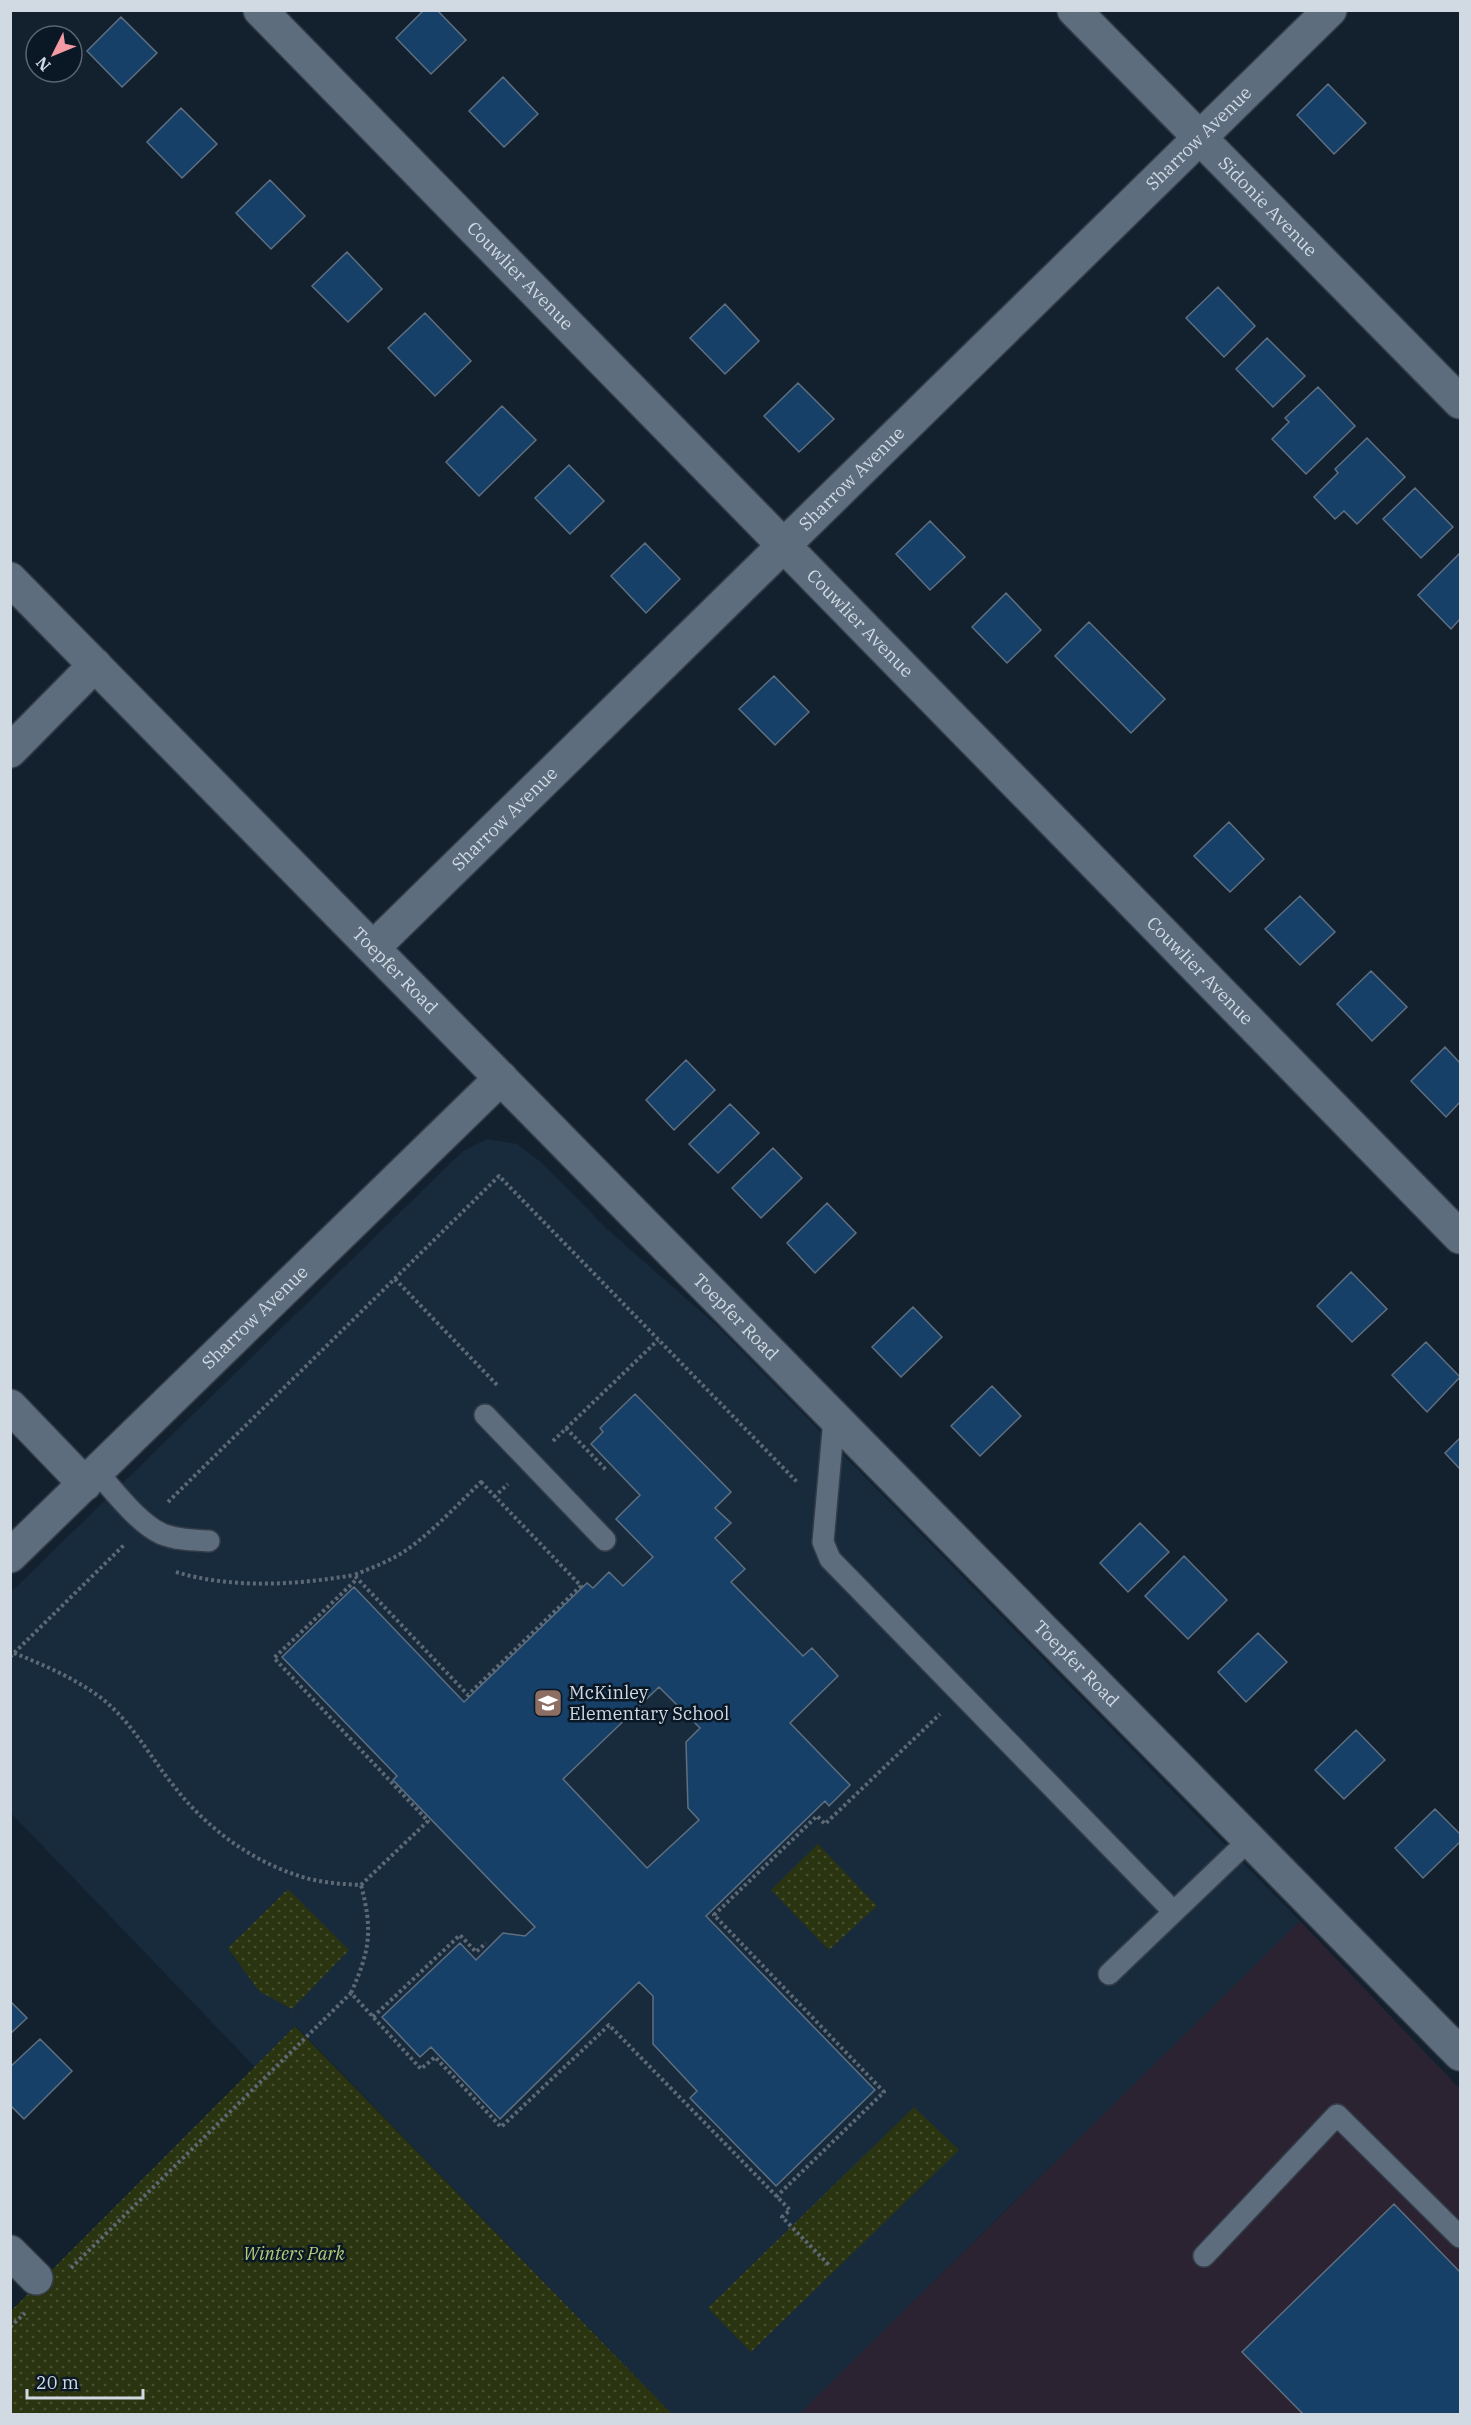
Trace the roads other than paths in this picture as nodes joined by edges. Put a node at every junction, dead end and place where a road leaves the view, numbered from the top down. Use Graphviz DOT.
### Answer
graph roads {
  1 [pos="260,10"];
  2 [pos="1074,10"];
  3 [pos="1330,10"];
  4 [pos="1200,139"];
  5 [pos="1461,402"];
  6 [pos="783,545"];
  7 [pos="10,579"];
  8 [pos="95,665"];
  9 [pos="10,751"];
  10 [pos="374,947"];
  11 [pos="501,1078"];
  12 [pos="1461,1237"];
  13 [pos="10,1406"];
  14 [pos="485,1415"];
  15 [pos="834,1419"];
  16 [pos="91,1478"];
  17 [pos="605,1540"];
  18 [pos="209,1541"];
  19 [pos="10,1556"];
  20 [pos="1249,1840"];
  21 [pos="1174,1912"];
  22 [pos="1109,1974"];
  23 [pos="1461,2054"];
  24 [pos="1461,2237"];
  25 [pos="10,2252"];
  26 [pos="1204,2256"];
  27 [pos="36,2278"];
  1 -- 6 [label="street, Couwlier Avenue"];
  2 -- 4 [label="street, Sidonie Avenue"];
  3 -- 4 [label="street, Sharrow Avenue"];
  4 -- 5 [label="street, Sidonie Avenue"];
  4 -- 6 [label="street, Sharrow Avenue"];
  6 -- 10 [label="street, Sharrow Avenue"];
  6 -- 12 [label="street, Couwlier Avenue"];
  7 -- 8 [label="street, Toepfer Road"];
  8 -- 9 [label="street"];
  8 -- 10 [label="street, Toepfer Road"];
  10 -- 11 [label="street, Toepfer Road"];
  11 -- 15 [label="street, Toepfer Road"];
  11 -- 16 [label="street, Sharrow Avenue"];
  13 -- 16 [label="street"];
  14 -- 17 [label="lane"];
  15 -- 20 [label="street, Toepfer Road"];
  15 -- 21 [label="lane"];
  16 -- 18 [label="lane"];
  16 -- 19 [label="street, Sharrow Avenue"];
  20 -- 21 [label="lane"];
  20 -- 23 [label="street, Toepfer Road"];
  21 -- 22 [label="lane"];
  24 -- 26 [label="lane"];
  25 -- 27 [label="street"];
}
